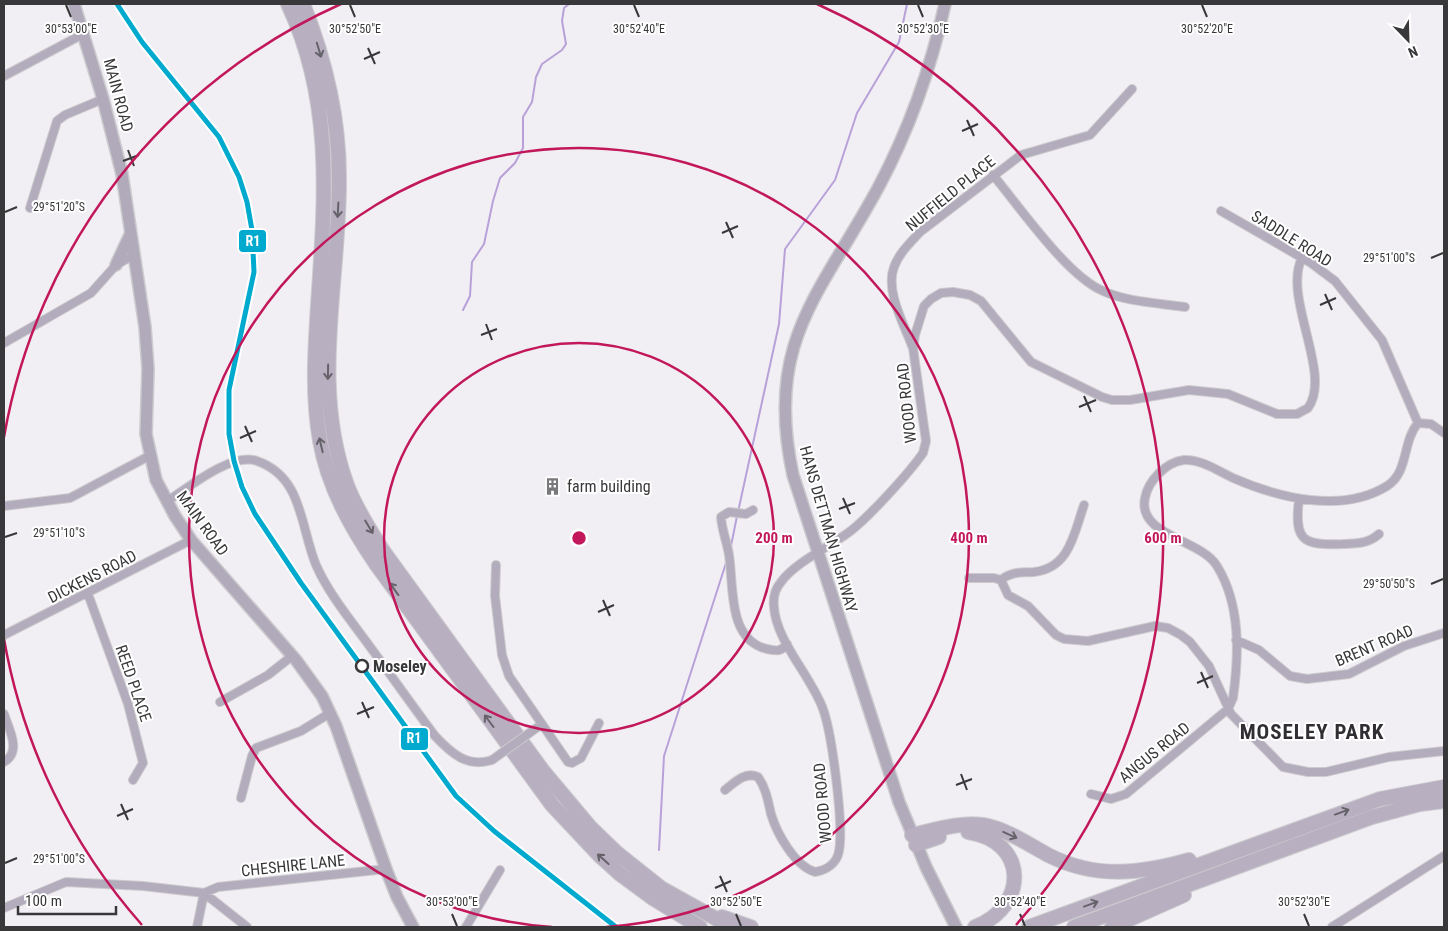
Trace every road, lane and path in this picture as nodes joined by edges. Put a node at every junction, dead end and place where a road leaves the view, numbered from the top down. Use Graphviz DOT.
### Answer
graph roads {
  1 [pos="74,4"];
  2 [pos="288,4"];
  3 [pos="303,4"];
  4 [pos="945,4"];
  5 [pos="84,32"];
  6 [pos="4,76"];
  7 [pos="1132,89"];
  8 [pos="104,100"];
  9 [pos="993,175"];
  10 [pos="30,208"];
  11 [pos="1221,211"];
  12 [pos="131,234"];
  13 [pos="134,254"];
  14 [pos="1302,258"];
  15 [pos="116,265"];
  16 [pos="1185,307"];
  17 [pos="4,343"];
  18 [pos="913,348"];
  19 [pos="1418,423"];
  20 [pos="1444,433"];
  21 [pos="149,456"];
  22 [pos="1299,498"];
  23 [pos="166,502"];
  24 [pos="1084,504"];
  25 [pos="4,506"];
  26 [pos="753,510"];
  27 [pos="1379,534"];
  28 [pos="191,540"];
  29 [pos="818,554"];
  30 [pos="496,565"];
  31 [pos="970,578"];
  32 [pos="1001,580"];
  33 [pos="88,594"];
  34 [pos="1444,633"];
  35 [pos="4,634"];
  36 [pos="1236,640"];
  37 [pos="787,644"];
  38 [pos="292,656"];
  39 [pos="220,702"];
  40 [pos="1228,709"];
  41 [pos="330,713"];
  42 [pos="4,714"];
  43 [pos="599,723"];
  44 [pos="542,724"];
  45 [pos="1444,751"];
  46 [pos="4,762"];
  47 [pos="132,780"];
  48 [pos="1444,787"];
  49 [pos="725,790"];
  50 [pos="1091,794"];
  51 [pos="241,798"];
  52 [pos="1444,801"];
  53 [pos="1315,822"];
  54 [pos="914,840"];
  55 [pos="1285,849"];
  56 [pos="1444,856"];
  57 [pos="386,869"];
  58 [pos="500,870"];
  59 [pos="620,874"];
  60 [pos="204,893"];
  61 [pos="680,900"];
  62 [pos="4,908"];
  63 [pos="954,924"];
  64 [pos="197,927"];
  65 [pos="247,927"];
  66 [pos="413,927"];
  67 [pos="466,927"];
  68 [pos="684,927"];
  69 [pos="700,927"];
  70 [pos="731,927"];
  71 [pos="751,927"];
  72 [pos="975,927"];
  73 [pos="1029,927"];
  74 [pos="1074,927"];
  75 [pos="1112,927"];
  76 [pos="1332,927"];
  1 -- 5 [label="main road, MAIN ROAD"];
  59 -- 2 [label="highway, one-way"];
  3 -- 61 [label="highway, one-way"];
  4 -- 29 [label="main road, HANS DETTMAN HIGHWAY"];
  5 -- 6 [label="street"];
  5 -- 8 [label="main road, MAIN ROAD"];
  7 -- 9 [label="street, NUFFIELD PLACE"];
  8 -- 10 [label="street"];
  8 -- 12 [label="main road, MAIN ROAD"];
  9 -- 16 [label="street"];
  9 -- 18 [label="street, NUFFIELD PLACE"];
  11 -- 14 [label="street, SADDLE ROAD"];
  12 -- 13 [label="main road, MAIN ROAD"];
  12 -- 15 [label="main road"];
  13 -- 15 [label="street"];
  13 -- 21 [label="main road, MAIN ROAD"];
  14 -- 18 [label="street, WOOD ROAD"];
  14 -- 19 [label="street, SADDLE ROAD"];
  15 -- 17 [label="street"];
  18 -- 29 [label="street, WOOD ROAD"];
  19 -- 20 [label="street"];
  19 -- 22 [label="street"];
  21 -- 23 [label="main road, MAIN ROAD"];
  21 -- 25 [label="street"];
  22 -- 27 [label="street"];
  22 -- 36 [label="street"];
  23 -- 28 [label="main road, MAIN ROAD"];
  23 -- 44 [label="street, bridge"];
  24 -- 32 [label="street"];
  26 -- 37 [label="street"];
  28 -- 33 [label="street, DICKENS ROAD"];
  28 -- 38 [label="main road, MAIN ROAD"];
  29 -- 37 [label="street, WOOD ROAD"];
  29 -- 54 [label="main road, HANS DETTMAN HIGHWAY"];
  30 -- 44 [label="street"];
  31 -- 32 [label="street"];
  32 -- 40 [label="street"];
  33 -- 35 [label="street, DICKENS ROAD"];
  33 -- 47 [label="street, REED PLACE"];
  34 -- 36 [label="street, BRENT ROAD"];
  36 -- 40 [label="street"];
  37 -- 49 [label="street, WOOD ROAD"];
  38 -- 39 [label="street"];
  38 -- 41 [label="main road, MAIN ROAD"];
  40 -- 45 [label="street"];
  40 -- 50 [label="street, ANGUS ROAD"];
  41 -- 51 [label="street"];
  41 -- 57 [label="main road, MAIN ROAD"];
  42 -- 46 [label="street"];
  43 -- 44 [label="street"];
  53 -- 48 [label="highway, one-way"];
  52 -- 55 [label="highway"];
  54 -- 53 [label="highway, one-way"];
  73 -- 53 [label="highway, one-way"];
  54 -- 63 [label="main road, HANS DETTMAN HIGHWAY"];
  54 -- 72 [label="highway"];
  55 -- 74 [label="highway"];
  55 -- 75 [label="highway"];
  56 -- 76 [label="street"];
  57 -- 60 [label="street, CHESHIRE LANE"];
  57 -- 66 [label="main road, MAIN ROAD"];
  58 -- 67 [label="street"];
  59 -- 68 [label="highway"];
  59 -- 69 [label="highway"];
  60 -- 62 [label="street"];
  60 -- 64 [label="street"];
  60 -- 65 [label="street"];
  61 -- 70 [label="highway"];
  61 -- 71 [label="highway"];
}
